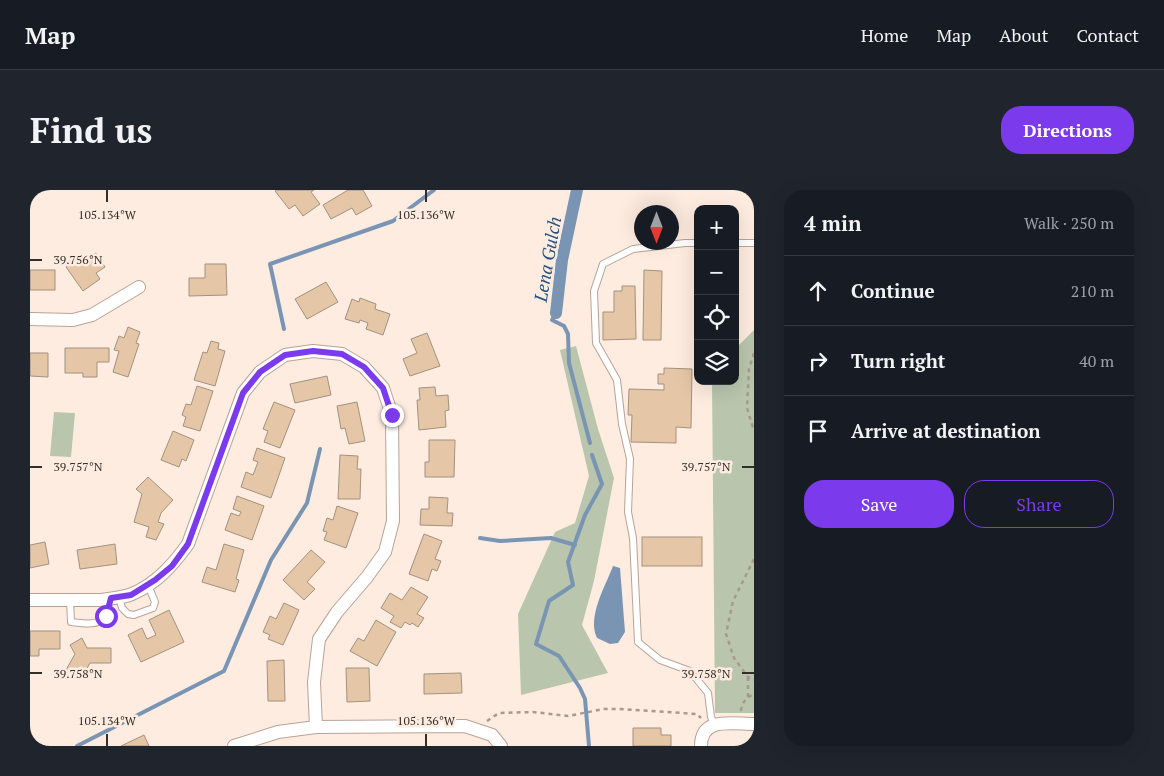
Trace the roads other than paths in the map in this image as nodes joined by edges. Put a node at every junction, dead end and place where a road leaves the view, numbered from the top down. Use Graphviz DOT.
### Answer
graph roads {
  1 [pos="694,243"];
  2 [pos="739,243"];
  3 [pos="754,243"];
  4 [pos="139,288"];
  5 [pos="30,319"];
  6 [pos="148,585"];
  7 [pos="115,598"];
  8 [pos="30,600"];
  9 [pos="70,600"];
  10 [pos="754,724"];
  11 [pos="711,725"];
  12 [pos="316,727"];
  13 [pos="234,746"];
  14 [pos="501,746"];
  15 [pos="701,746"];
  1 -- 11 [label="lane"];
  2 -- 3 [label="lane"];
  4 -- 5 [label="street"];
  6 -- 7 [label="street"];
  6 -- 7 [label="lane"];
  6 -- 12 [label="street"];
  7 -- 9 [label="street"];
  7 -- 9 [label="lane"];
  8 -- 9 [label="street"];
  10 -- 11 [label="street"];
  11 -- 15 [label="street"];
  12 -- 13 [label="street"];
  12 -- 14 [label="street"];
}
